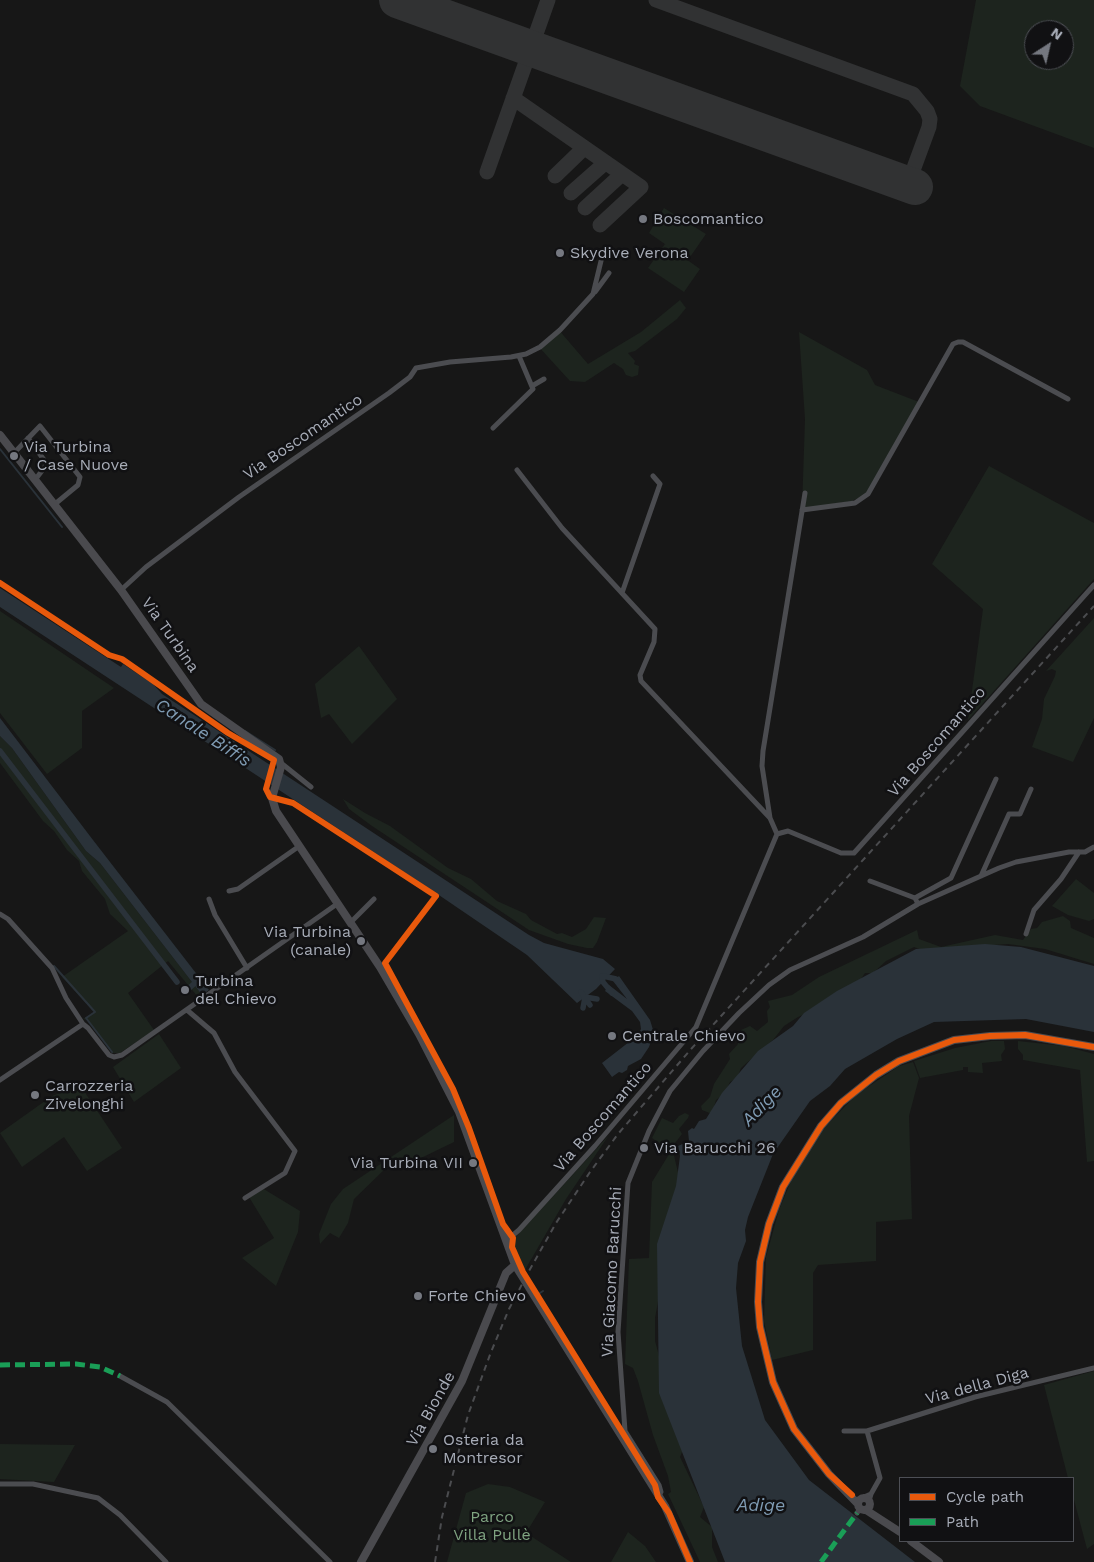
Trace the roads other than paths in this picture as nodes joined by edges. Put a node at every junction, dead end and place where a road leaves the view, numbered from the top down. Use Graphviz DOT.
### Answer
graph roads {
  1 [pos="601,261"];
  2 [pos="610,273"];
  3 [pos="593,294"];
  4 [pos="519,356"];
  5 [pos="544,379"];
  6 [pos="532,386"];
  7 [pos="1068,399"];
  8 [pos="493,428"];
  9 [pos="0,435"];
  10 [pos="28,438"];
  11 [pos="14,453"];
  12 [pos="517,470"];
  13 [pos="653,476"];
  14 [pos="35,480"];
  15 [pos="805,493"];
  16 [pos="55,504"];
  17 [pos="802,510"];
  18 [pos="1094,585"];
  19 [pos="121,590"];
  20 [pos="622,593"];
  21 [pos="281,765"];
  22 [pos="996,779"];
  23 [pos="311,787"];
  24 [pos="1031,789"];
  25 [pos="770,818"];
  26 [pos="777,834"];
  27 [pos="298,847"];
  28 [pos="1094,847"];
  29 [pos="1079,852"];
  30 [pos="981,877"];
  31 [pos="870,880"];
  32 [pos="229,891"];
  33 [pos="915,898"];
  34 [pos="209,899"];
  35 [pos="374,899"];
  36 [pos="337,904"];
  37 [pos="918,904"];
  38 [pos="0,914"];
  39 [pos="350,923"];
  40 [pos="1026,934"];
  41 [pos="247,968"];
  42 [pos="187,1010"];
  43 [pos="83,1024"];
  44 [pos="1094,1047"];
  45 [pos="0,1080"];
  46 [pos="245,1198"];
  47 [pos="506,1241"];
  48 [pos="515,1265"];
  49 [pos="1094,1368"];
  50 [pos="120,1376"];
  51 [pos="867,1431"];
  52 [pos="844,1432"];
  53 [pos="0,1484"];
  54 [pos="658,1497"];
  55 [pos="864,1503"];
  56 [pos="899,1531"];
  57 [pos="912,1542"];
  58 [pos="166,1562"];
  59 [pos="330,1562"];
  60 [pos="361,1562"];
  61 [pos="690,1562"];
  62 [pos="939,1562"];
  1 -- 3 [label="street, Via Boscomantico"];
  2 -- 3 [label="street, Via Boscomantico"];
  3 -- 4 [label="street, Via Boscomantico"];
  4 -- 6 [label="street"];
  4 -- 19 [label="street, Via Boscomantico"];
  5 -- 6 [label="street"];
  6 -- 8 [label="street"];
  7 -- 17 [label="street"];
  9 -- 11 [label="street, Via Turbina"];
  10 -- 11 [label="street"];
  10 -- 14 [label="street"];
  10 -- 16 [label="street"];
  11 -- 14 [label="street, Via Turbina"];
  12 -- 20 [label="street"];
  13 -- 20 [label="street"];
  14 -- 16 [label="street, Via Turbina"];
  15 -- 17 [label="street"];
  16 -- 19 [label="street, Via Turbina"];
  17 -- 25 [label="street"];
  18 -- 26 [label="street, Via Boscomantico"];
  19 -- 21 [label="street, Via Turbina"];
  20 -- 25 [label="street"];
  21 -- 23 [label="street, Via Turbina"];
  21 -- 27 [label="street"];
  22 -- 33 [label="street"];
  24 -- 30 [label="street"];
  25 -- 26 [label="street"];
  26 -- 47 [label="street, Via Boscomantico"];
  27 -- 32 [label="street"];
  27 -- 36 [label="street"];
  28 -- 29 [label="street, Via Giacomo Barucchi"];
  29 -- 30 [label="street, Via Giacomo Barucchi"];
  29 -- 40 [label="street"];
  30 -- 37 [label="street, Via Giacomo Barucchi"];
  31 -- 33 [label="street"];
  33 -- 37 [label="street"];
  34 -- 41 [label="street"];
  35 -- 39 [label="street"];
  36 -- 39 [label="street"];
  36 -- 41 [label="street"];
  37 -- 54 [label="street, Via Giacomo Barucchi"];
  38 -- 43 [label="street"];
  39 -- 47 [label="street"];
  41 -- 42 [label="street"];
  42 -- 43 [label="street"];
  42 -- 46 [label="street"];
  43 -- 45 [label="street"];
  44 -- 55 [label="street"];
  47 -- 48 [label="street"];
  48 -- 54 [label="street"];
  48 -- 60 [label="street, Via Bionde"];
  49 -- 51 [label="street, Via della Diga"];
  50 -- 59 [label="street"];
  51 -- 52 [label="street, Via della Diga"];
  51 -- 55 [label="street"];
  53 -- 58 [label="street"];
  54 -- 61 [label="street"];
  55 -- 56 [label="street"];
  57 -- 62 [label="street"];
}
